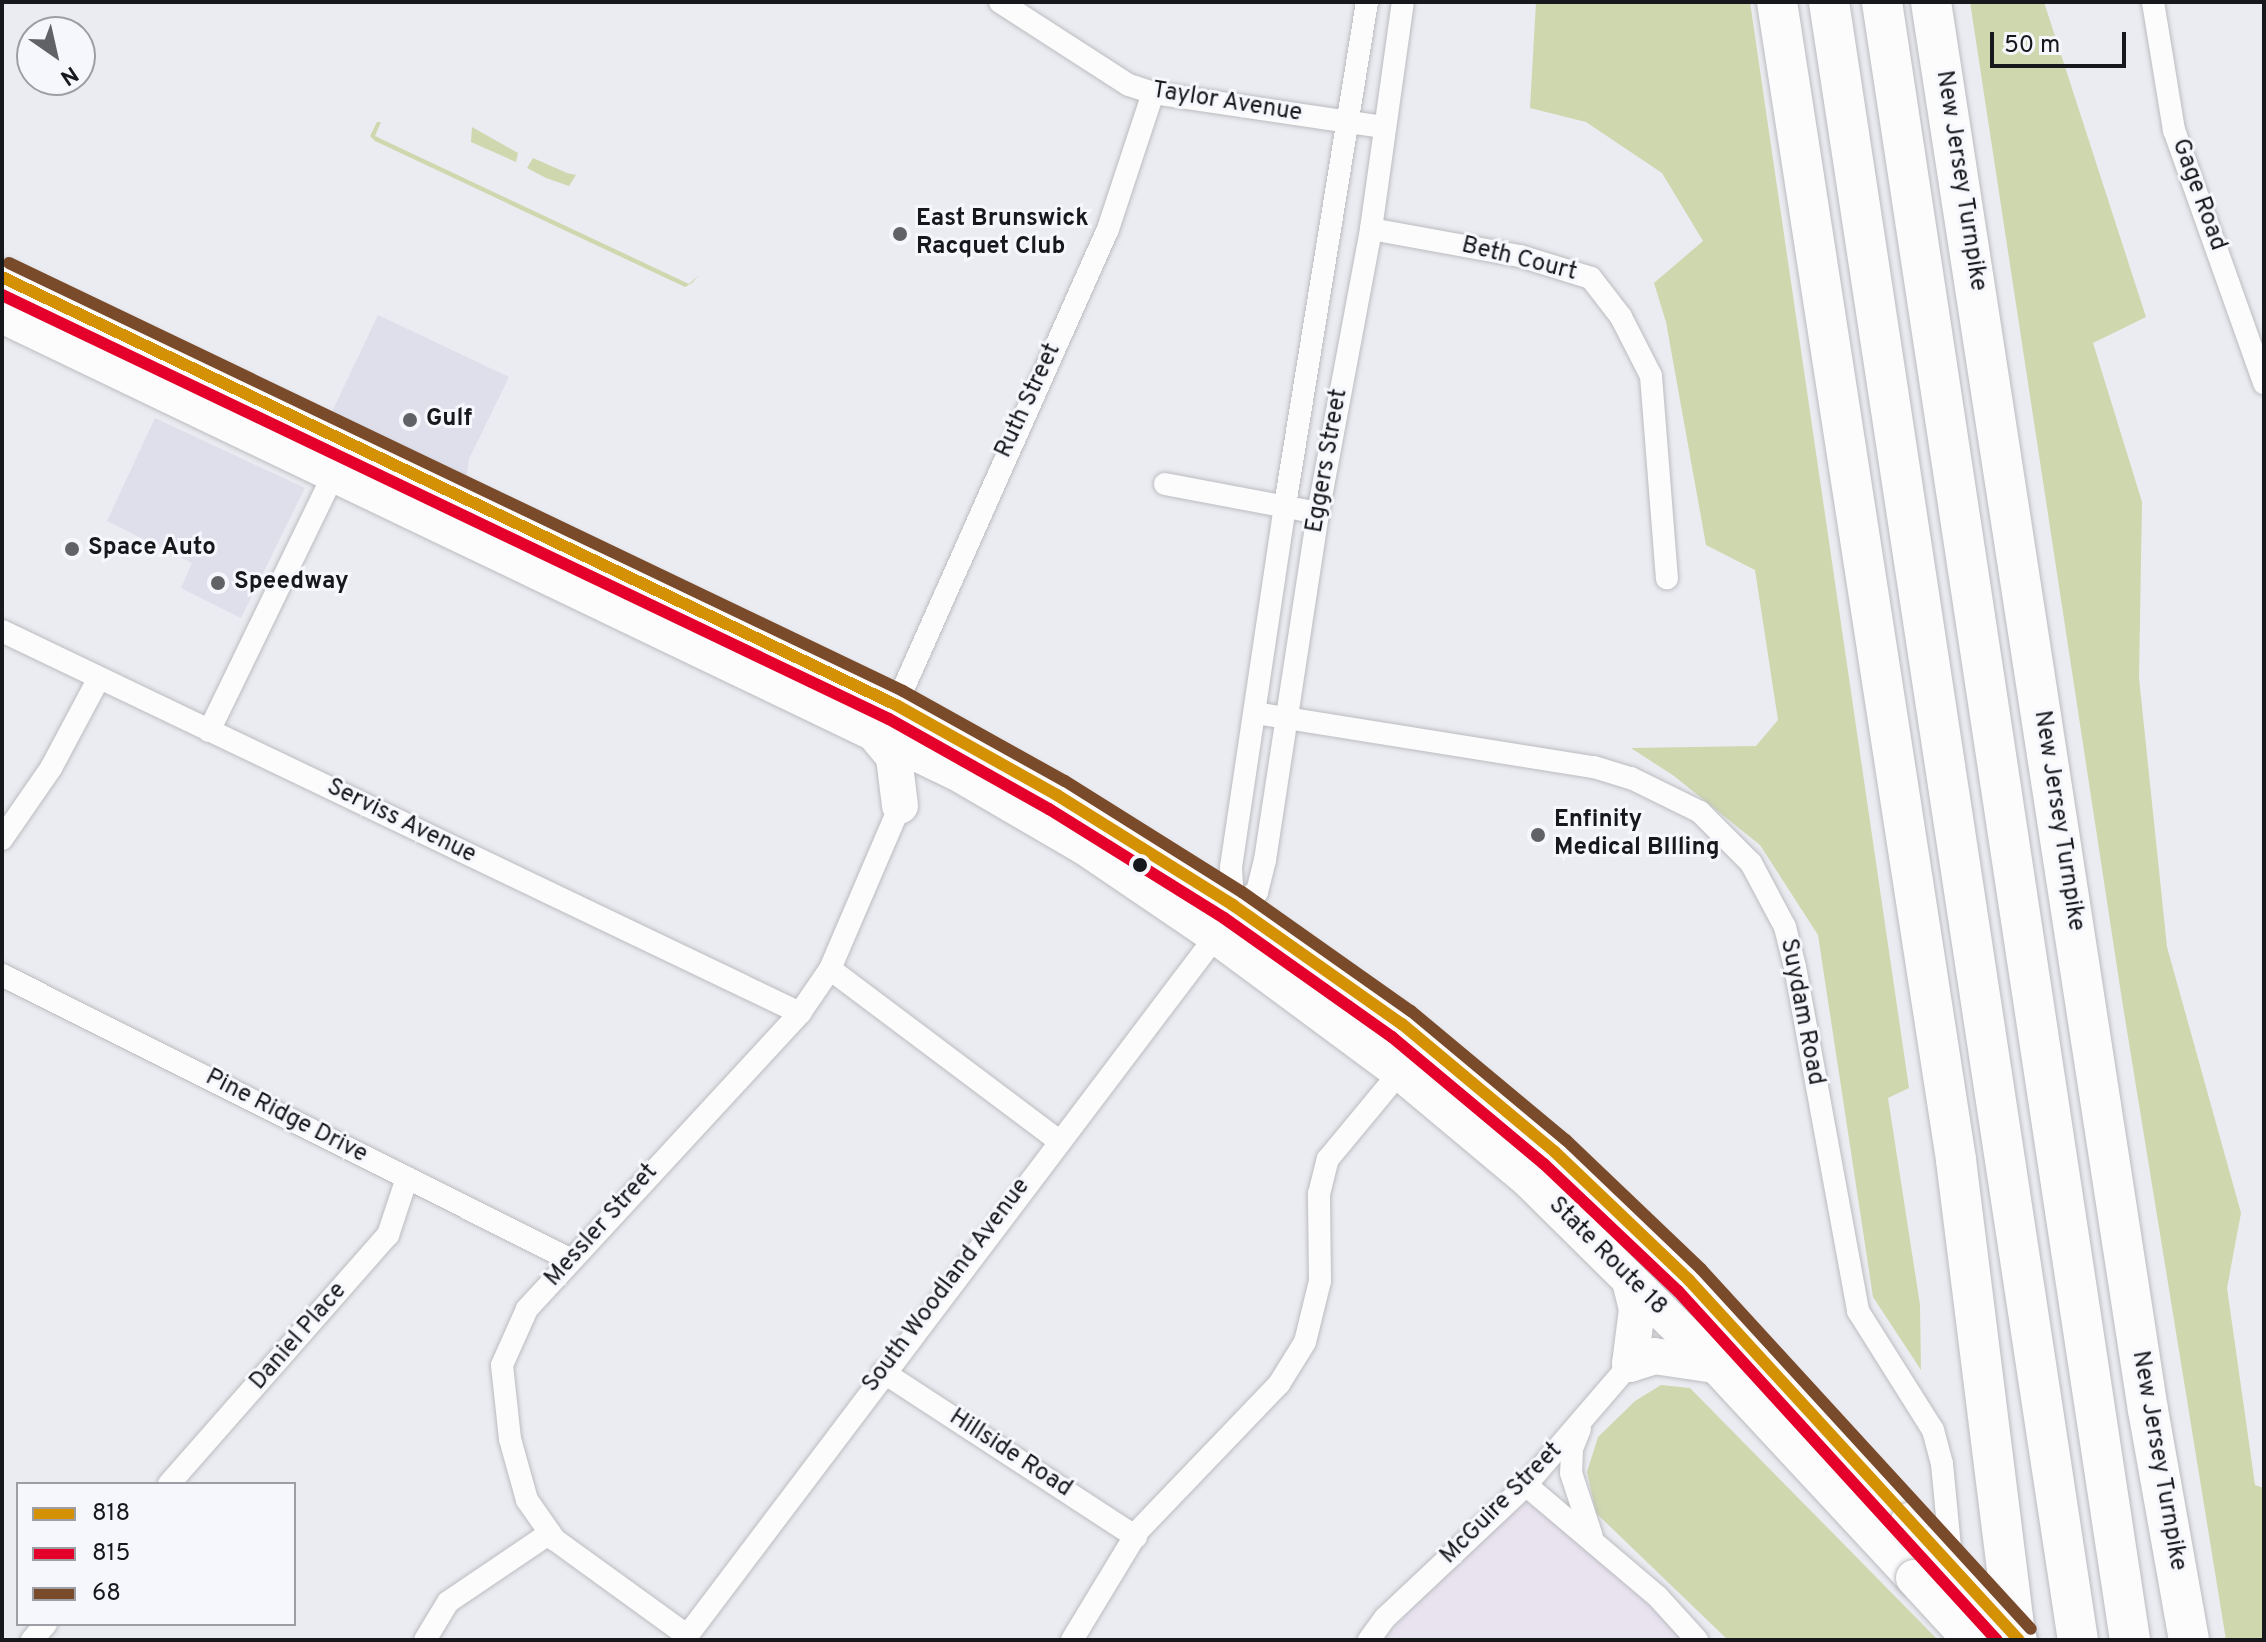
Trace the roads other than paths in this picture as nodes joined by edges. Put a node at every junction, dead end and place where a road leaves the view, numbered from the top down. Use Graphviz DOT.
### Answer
graph roads {
  1 [pos="1000,2"];
  2 [pos="1367,2"];
  3 [pos="1403,2"];
  4 [pos="1777,2"];
  5 [pos="1829,2"];
  6 [pos="1882,2"];
  7 [pos="1931,2"];
  8 [pos="2153,2"];
  9 [pos="1153,93"];
  10 [pos="1347,122"];
  11 [pos="1382,127"];
  12 [pos="1371,229"];
  13 [pos="2,277"];
  14 [pos="2,315"];
  15 [pos="2264,383"];
  16 [pos="334,474"];
  17 [pos="1165,484"];
  18 [pos="1285,505"];
  19 [pos="1318,513"];
  20 [pos="1667,578"];
  21 [pos="2,631"];
  22 [pos="99,678"];
  23 [pos="896,705"];
  24 [pos="1255,713"];
  25 [pos="1288,719"];
  26 [pos="209,731"];
  27 [pos="875,734"];
  28 [pos="956,772"];
  29 [pos="900,806"];
  30 [pos="2,839"];
  31 [pos="1225,921"];
  32 [pos="830,969"];
  33 [pos="2,975"];
  34 [pos="800,1013"];
  35 [pos="1400,1072"];
  36 [pos="1058,1140"];
  37 [pos="407,1178"];
  38 [pos="571,1260"];
  39 [pos="1630,1281"];
  40 [pos="1630,1364"];
  41 [pos="1716,1365"];
  42 [pos="883,1372"];
  43 [pos="1584,1420"];
  44 [pos="171,1482"];
  45 [pos="1526,1485"];
  46 [pos="550,1533"];
  47 [pos="1136,1537"];
  48 [pos="1596,1545"];
  49 [pos="1658,1597"];
  50 [pos="684,1637"];
  51 [pos="425,1640"];
  52 [pos="1072,1640"];
  53 [pos="1369,1640"];
  54 [pos="1697,1640"];
  55 [pos="1706,1640"];
  56 [pos="1959,1640"];
  57 [pos="1971,1640"];
  58 [pos="2017,1640"];
  59 [pos="2078,1640"];
  60 [pos="2130,1640"];
  61 [pos="2189,1640"];
  1 -- 9 [label="street, Taylor Avenue"];
  2 -- 10 [label="street, Eggers Street"];
  3 -- 11 [label="street, Eggers Street"];
  4 -- 58 [label="highway"];
  5 -- 59 [label="highway"];
  6 -- 60 [label="highway, New Jersey Turnpike"];
  7 -- 61 [label="highway, New Jersey Turnpike"];
  8 -- 15 [label="street, Gage Road"];
  9 -- 10 [label="street, Taylor Avenue"];
  9 -- 23 [label="street, Ruth Street"];
  10 -- 11 [label="street, Taylor Avenue"];
  10 -- 18 [label="street, Eggers Street"];
  11 -- 12 [label="street, Eggers Street"];
  12 -- 19 [label="street, Eggers Street"];
  12 -- 20 [label="street, Beth Court"];
  13 -- 23 [label="highway, State Route 18"];
  14 -- 16 [label="highway, State Route 18"];
  16 -- 26 [label="street"];
  16 -- 27 [label="highway, State Route 18"];
  17 -- 18 [label="street"];
  18 -- 19 [label="street"];
  18 -- 24 [label="street, Eggers Street"];
  19 -- 25 [label="street, Eggers Street"];
  21 -- 22 [label="street, Serviss Avenue"];
  22 -- 26 [label="street, Serviss Avenue"];
  22 -- 30 [label="street"];
  23 -- 31 [label="highway, State Route 18"];
  24 -- 25 [label="street, Suydam Road"];
  24 -- 31 [label="street, Eggers Street"];
  25 -- 31 [label="street, Eggers Street"];
  25 -- 56 [label="street, Suydam Road"];
  26 -- 34 [label="street, Serviss Avenue"];
  27 -- 28 [label="highway, State Route 18"];
  27 -- 29 [label="highway"];
  28 -- 29 [label="highway"];
  28 -- 31 [label="highway, State Route 18"];
  29 -- 32 [label="street, Messler Street"];
  31 -- 35 [label="highway, State Route 18"];
  31 -- 36 [label="street, South Woodland Avenue"];
  31 -- 58 [label="highway, State Route 18, bridge"];
  32 -- 34 [label="street, Messler Street"];
  32 -- 36 [label="street"];
  33 -- 37 [label="street, Pine Ridge Drive"];
  34 -- 38 [label="street, Messler Street"];
  35 -- 39 [label="highway, State Route 18"];
  35 -- 47 [label="street"];
  36 -- 42 [label="street, South Woodland Avenue"];
  37 -- 38 [label="street, Pine Ridge Drive"];
  37 -- 44 [label="street, Daniel Place"];
  38 -- 46 [label="street, Messler Street"];
  39 -- 40 [label="highway"];
  39 -- 41 [label="highway, State Route 18"];
  40 -- 41 [label="highway"];
  40 -- 43 [label="street, McGuire Street"];
  41 -- 57 [label="highway, State Route 18, bridge"];
  42 -- 47 [label="street, Hillside Road"];
  42 -- 50 [label="street, South Woodland Avenue"];
  43 -- 45 [label="street, McGuire Street"];
  43 -- 48 [label="street"];
  45 -- 48 [label="street"];
  45 -- 53 [label="street, McGuire Street"];
  46 -- 50 [label="street, Messler Street"];
  46 -- 51 [label="street"];
  47 -- 52 [label="street"];
  48 -- 49 [label="street"];
  49 -- 54 [label="street"];
  49 -- 55 [label="street"];
}
